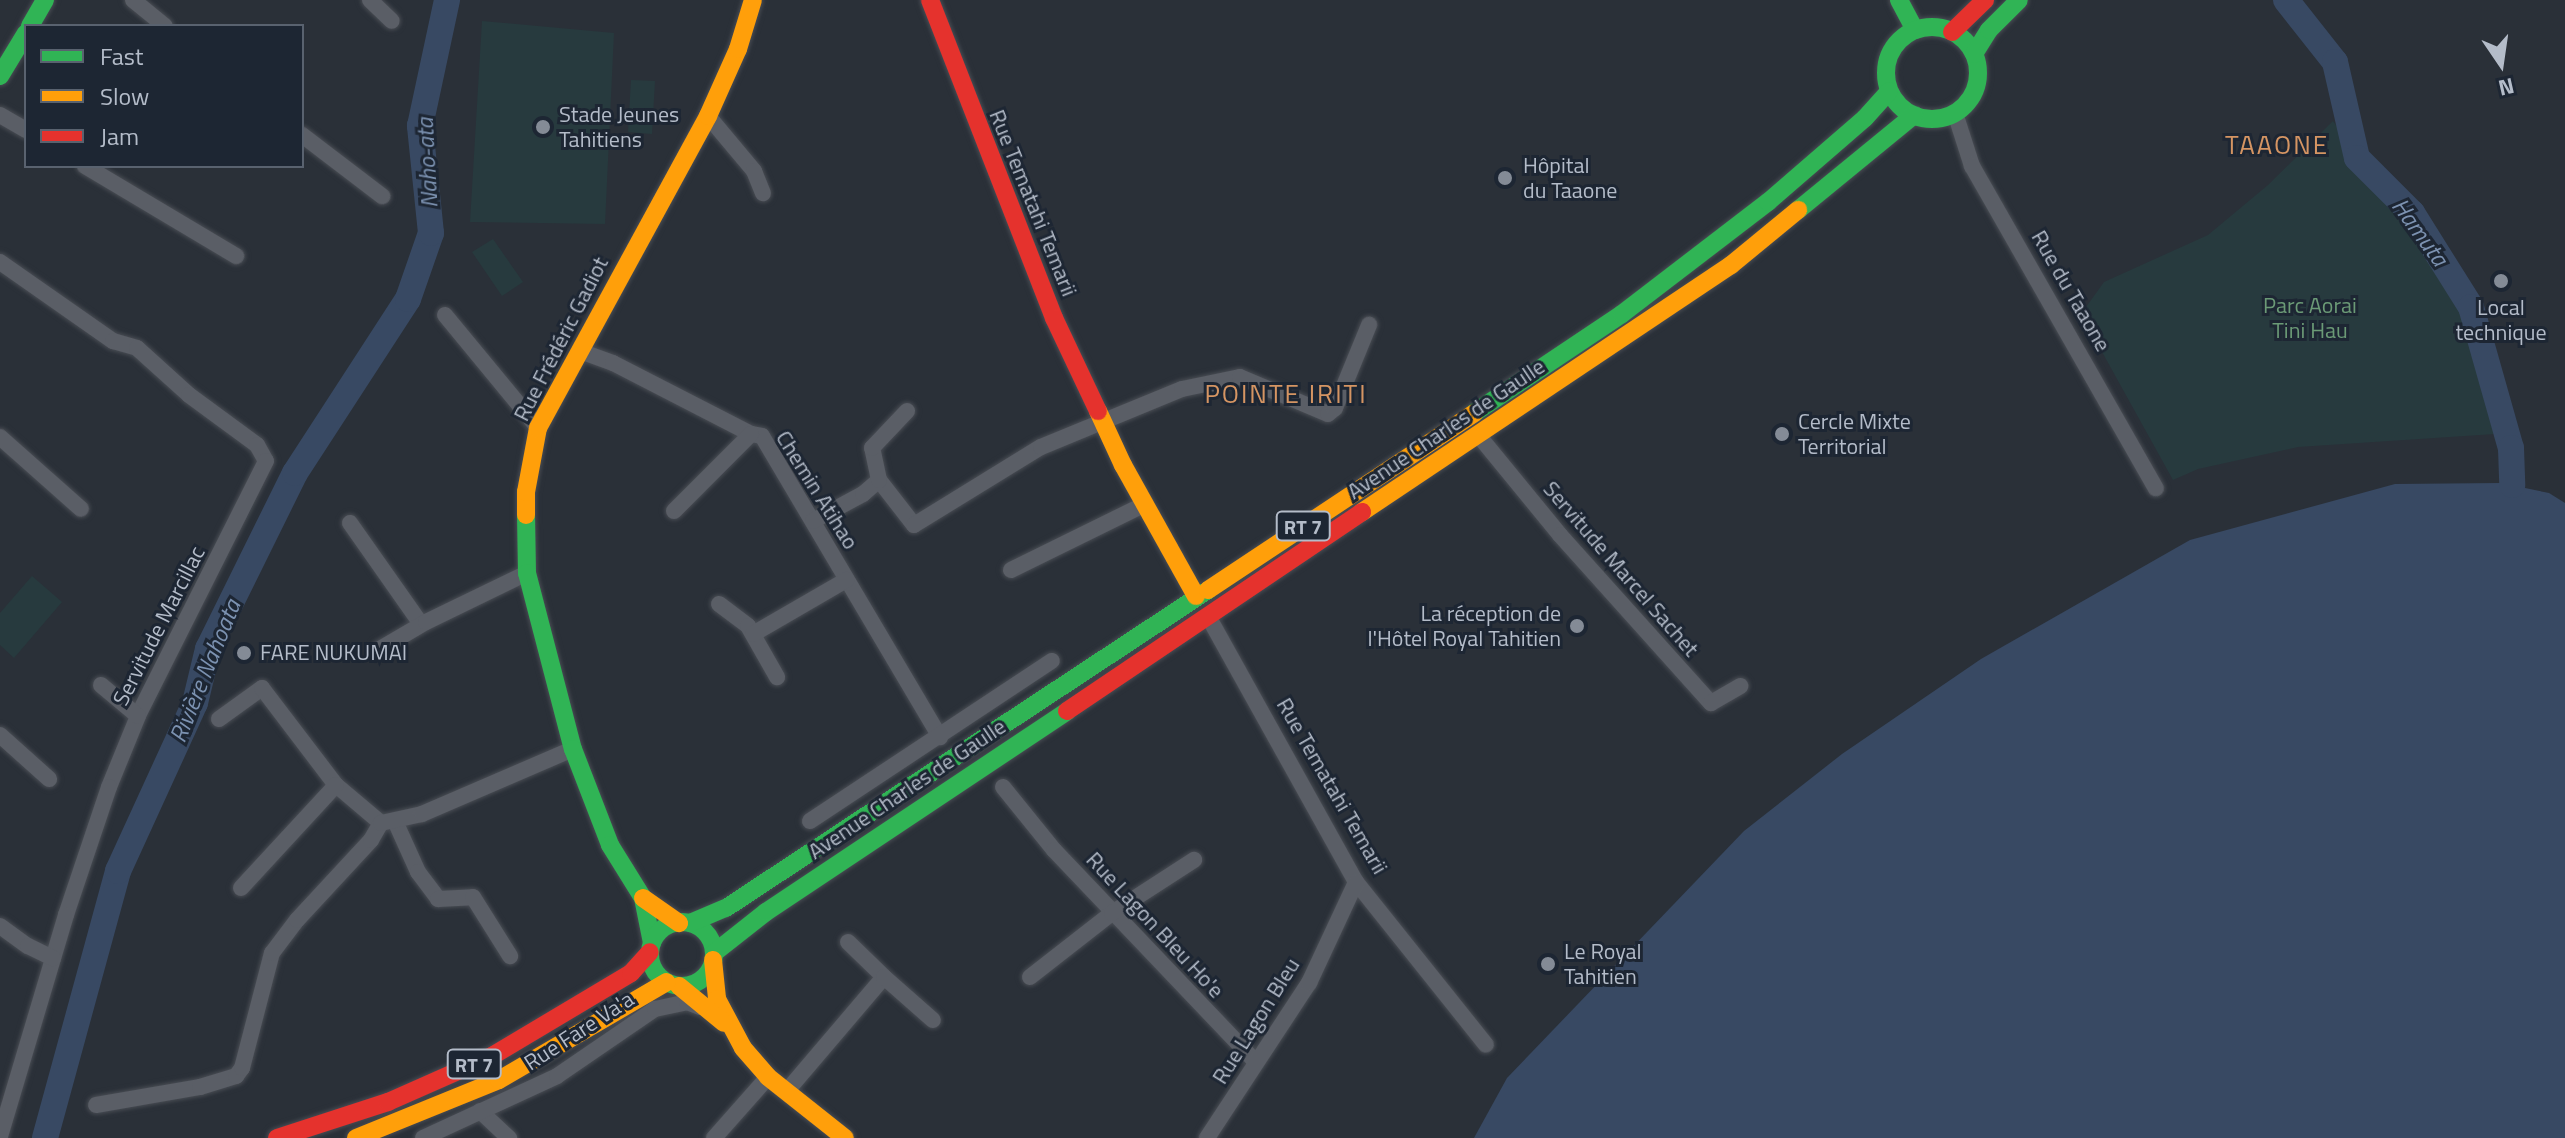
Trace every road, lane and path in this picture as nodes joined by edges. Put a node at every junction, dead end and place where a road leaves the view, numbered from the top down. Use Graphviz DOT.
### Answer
graph roads {
  1 [pos="45,0"];
  2 [pos="133,0"];
  3 [pos="370,0"];
  4 [pos="753,0"];
  5 [pos="930,0"];
  6 [pos="1899,0"];
  7 [pos="1985,0"];
  8 [pos="2019,0"];
  9 [pos="392,21"];
  10 [pos="31,24"];
  11 [pos="163,24"];
  12 [pos="1915,30"];
  13 [pos="1952,32"];
  14 [pos="24,36"];
  15 [pos="1974,54"];
  16 [pos="1,72"];
  17 [pos="1889,91"];
  18 [pos="1955,113"];
  19 [pos="0,115"];
  20 [pos="1914,115"];
  21 [pos="708,116"];
  22 [pos="24,129"];
  23 [pos="304,137"];
  24 [pos="88,168"];
  25 [pos="763,193"];
  26 [pos="382,196"];
  27 [pos="236,256"];
  28 [pos="0,262"];
  29 [pos="445,315"];
  30 [pos="1369,325"];
  31 [pos="580,351"];
  32 [pos="907,411"];
  33 [pos="1100,420"];
  34 [pos="538,428"];
  35 [pos="751,434"];
  36 [pos="1479,436"];
  37 [pos="0,437"];
  38 [pos="879,480"];
  39 [pos="2156,488"];
  40 [pos="1145,504"];
  41 [pos="81,509"];
  42 [pos="674,511"];
  43 [pos="813,521"];
  44 [pos="350,523"];
  45 [pos="1011,570"];
  46 [pos="527,573"];
  47 [pos="846,580"];
  48 [pos="1196,596"];
  49 [pos="719,604"];
  50 [pos="1209,618"];
  51 [pos="421,624"];
  52 [pos="753,634"];
  53 [pos="380,649"];
  54 [pos="1052,661"];
  55 [pos="777,677"];
  56 [pos="101,685"];
  57 [pos="1740,686"];
  58 [pos="138,716"];
  59 [pos="219,719"];
  60 [pos="0,735"];
  61 [pos="940,737"];
  62 [pos="573,749"];
  63 [pos="49,779"];
  64 [pos="336,785"];
  65 [pos="1003,787"];
  66 [pos="810,821"];
  67 [pos="388,822"];
  68 [pos="1194,860"];
  69 [pos="1356,882"];
  70 [pos="241,888"];
  71 [pos="643,898"];
  72 [pos="1112,913"];
  73 [pos="685,923"];
  74 [pos="4,936"];
  75 [pos="848,942"];
  76 [pos="651,947"];
  77 [pos="510,956"];
  78 [pos="713,957"];
  79 [pos="53,958"];
  80 [pos="884,977"];
  81 [pos="1030,977"];
  82 [pos="673,984"];
  83 [pos="704,1005"];
  84 [pos="933,1020"];
  85 [pos="729,1026"];
  86 [pos="1486,1045"];
  87 [pos="1256,1062"];
  88 [pos="768,1077"];
  89 [pos="7,1084"];
  90 [pos="786,1092"];
  91 [pos="96,1105"];
  92 [pos="480,1111"];
  93 [pos="0,1136"];
  94 [pos="277,1138"];
  95 [pos="356,1138"];
  96 [pos="423,1138"];
  97 [pos="509,1138"];
  98 [pos="714,1138"];
  99 [pos="845,1138"];
  100 [pos="1207,1138"];
  1 -- 10 [label="main road"];
  2 -- 11 [label="street"];
  3 -- 9 [label="street"];
  4 -- 21 [label="main road, Rue Frédéric Gadiot"];
  5 -- 33 [label="main road, Rue Tematahi Temarii"];
  6 -- 12 [label="main road"];
  7 -- 13 [label="main road"];
  8 -- 15 [label="main road"];
  12 -- 13 [label="main road"];
  12 -- 17 [label="main road"];
  13 -- 15 [label="main road"];
  14 -- 16 [label="main road"];
  15 -- 18 [label="main road"];
  17 -- 20 [label="main road"];
  17 -- 48 [label="main road, Avenue Charles de Gaulle / RT 7"];
  18 -- 20 [label="main road"];
  18 -- 39 [label="street, Rue du Taaone"];
  19 -- 22 [label="street"];
  20 -- 36 [label="main road, Avenue Charles de Gaulle / RT 7"];
  21 -- 25 [label="street"];
  21 -- 31 [label="main road, Rue Frédéric Gadiot"];
  23 -- 26 [label="street"];
  24 -- 27 [label="street"];
  28 -- 58 [label="street, Servitude Marcillac"];
  29 -- 34 [label="street"];
  30 -- 33 [label="street"];
  31 -- 34 [label="main road, Rue Frédéric Gadiot"];
  31 -- 35 [label="street, Chemin Atihao"];
  32 -- 38 [label="street"];
  33 -- 38 [label="street"];
  33 -- 40 [label="main road, Rue Tematahi Temarii"];
  34 -- 46 [label="main road, Rue Frédéric Gadiot"];
  35 -- 42 [label="street"];
  35 -- 43 [label="street, Chemin Atihao"];
  36 -- 50 [label="main road, Avenue Charles de Gaulle / RT 7"];
  36 -- 57 [label="street, Servitude Marcel Sachet"];
  37 -- 41 [label="street"];
  38 -- 43 [label="street"];
  40 -- 45 [label="street"];
  40 -- 48 [label="main road, Rue Tematahi Temarii"];
  43 -- 47 [label="street, Chemin Atihao"];
  44 -- 51 [label="street"];
  46 -- 51 [label="street"];
  46 -- 62 [label="main road, Rue Frédéric Gadiot"];
  47 -- 52 [label="street"];
  47 -- 61 [label="street, Chemin Atihao"];
  48 -- 73 [label="main road, Avenue Charles de Gaulle / RT 7"];
  49 -- 52 [label="street"];
  50 -- 69 [label="street, Rue Tematahi Temarii"];
  50 -- 78 [label="main road, Avenue Charles de Gaulle / RT 7"];
  51 -- 53 [label="street"];
  52 -- 55 [label="street"];
  54 -- 61 [label="street"];
  56 -- 58 [label="street"];
  58 -- 79 [label="street, Servitude Marcillac"];
  59 -- 64 [label="street"];
  60 -- 63 [label="street"];
  61 -- 66 [label="street"];
  62 -- 67 [label="street"];
  62 -- 71 [label="main road, Rue Frédéric Gadiot"];
  64 -- 67 [label="street"];
  64 -- 70 [label="street"];
  65 -- 72 [label="street, Rue Lagon Bleu Ho'e"];
  67 -- 77 [label="street"];
  67 -- 91 [label="street"];
  68 -- 72 [label="street"];
  69 -- 86 [label="street, Rue Tematahi Temarii"];
  69 -- 87 [label="street, Rue Lagon Bleu"];
  71 -- 73 [label="main road, Rue Frédéric Gadiot"];
  71 -- 76 [label="main road, Rue Frédéric Gadiot"];
  72 -- 81 [label="street"];
  72 -- 87 [label="street, Rue Lagon Bleu Ho'e"];
  73 -- 76 [label="main road, RT 7"];
  73 -- 78 [label="main road"];
  74 -- 79 [label="street"];
  75 -- 80 [label="street"];
  76 -- 82 [label="main road"];
  76 -- 94 [label="main road, RT 7"];
  78 -- 82 [label="main road, RT 7"];
  78 -- 85 [label="main road"];
  79 -- 89 [label="street, Servitude Marcillac"];
  80 -- 84 [label="street"];
  80 -- 90 [label="street"];
  82 -- 83 [label="main road"];
  82 -- 95 [label="main road, RT 7"];
  83 -- 85 [label="main road"];
  83 -- 92 [label="street, Rue Fare Va'a"];
  85 -- 88 [label="main road"];
  87 -- 100 [label="street, Rue Lagon Bleu"];
  88 -- 90 [label="main road"];
  88 -- 98 [label="street"];
  89 -- 93 [label="street, Servitude Marcillac"];
  90 -- 99 [label="main road"];
  92 -- 96 [label="street, Rue Fare Va'a"];
  92 -- 97 [label="street"];
}
